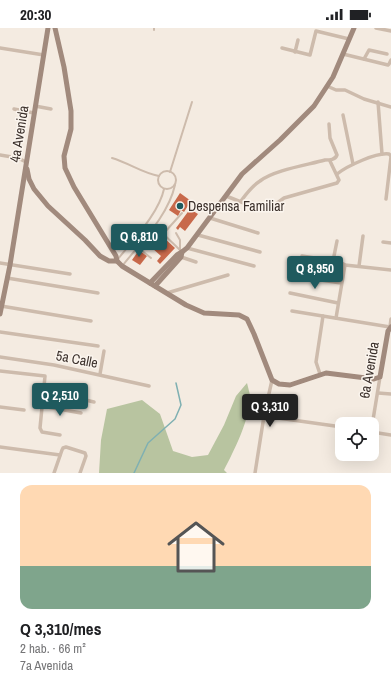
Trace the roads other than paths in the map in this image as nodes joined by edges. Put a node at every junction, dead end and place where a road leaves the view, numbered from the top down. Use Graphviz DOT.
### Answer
graph roads {
  1 [pos="48,28"];
  2 [pos="54,28"];
  3 [pos="354,28"];
  4 [pos="376,28"];
  5 [pos="315,30"];
  6 [pos="391,31"];
  7 [pos="349,39"];
  8 [pos="298,40"];
  9 [pos="0,48"];
  10 [pos="282,48"];
  11 [pos="295,52"];
  12 [pos="343,54"];
  13 [pos="387,54"];
  14 [pos="44,55"];
  15 [pos="364,59"];
  16 [pos="391,60"];
  17 [pos="327,86"];
  18 [pos="192,102"];
  19 [pos="378,102"];
  20 [pos="35,106"];
  21 [pos="391,107"];
  22 [pos="14,109"];
  23 [pos="51,109"];
  24 [pos="34,113"];
  25 [pos="343,115"];
  26 [pos="329,124"];
  27 [pos="382,154"];
  28 [pos="0,155"];
  29 [pos="391,157"];
  30 [pos="112,158"];
  31 [pos="330,161"];
  32 [pos="26,162"];
  33 [pos="353,164"];
  34 [pos="170,172"];
  35 [pos="337,174"];
  36 [pos="159,176"];
  37 [pos="390,179"];
  38 [pos="175,185"];
  39 [pos="164,189"];
  40 [pos="226,196"];
  41 [pos="386,199"];
  42 [pos="241,201"];
  43 [pos="182,213"];
  44 [pos="210,218"];
  45 [pos="154,225"];
  46 [pos="164,233"];
  47 [pos="176,233"];
  48 [pos="258,233"];
  49 [pos="198,235"];
  50 [pos="363,236"];
  51 [pos="337,241"];
  52 [pos="383,242"];
  53 [pos="391,243"];
  54 [pos="137,247"];
  55 [pos="187,248"];
  56 [pos="260,252"];
  57 [pos="181,253"];
  58 [pos="302,256"];
  59 [pos="151,258"];
  60 [pos="117,261"];
  61 [pos="333,261"];
  62 [pos="196,262"];
  63 [pos="0,263"];
  64 [pos="10,265"];
  65 [pos="345,265"];
  66 [pos="122,266"];
  67 [pos="254,266"];
  68 [pos="359,266"];
  69 [pos="391,270"];
  70 [pos="70,274"];
  71 [pos="228,275"];
  72 [pos="294,276"];
  73 [pos="7,278"];
  74 [pos="161,279"];
  75 [pos="150,283"];
  76 [pos="341,283"];
  77 [pos="155,286"];
  78 [pos="165,292"];
  79 [pos="98,293"];
  80 [pos="290,293"];
  81 [pos="338,302"];
  82 [pos="1,306"];
  83 [pos="292,311"];
  84 [pos="0,314"];
  85 [pos="323,316"];
  86 [pos="336,318"];
  87 [pos="391,319"];
  88 [pos="91,321"];
  89 [pos="390,327"];
  90 [pos="0,332"];
  91 [pos="98,346"];
  92 [pos="104,351"];
  93 [pos="0,357"];
  94 [pos="0,371"];
  95 [pos="100,374"];
  96 [pos="320,374"];
  97 [pos="380,377"];
  98 [pos="272,380"];
  99 [pos="149,386"];
  100 [pos="43,390"];
  101 [pos="378,393"];
  102 [pos="391,394"];
  103 [pos="94,402"];
  104 [pos="42,406"];
  105 [pos="0,407"];
  106 [pos="24,410"];
  107 [pos="81,413"];
  108 [pos="264,416"];
  109 [pos="374,417"];
  110 [pos="335,427"];
  111 [pos="379,433"];
  112 [pos="60,435"];
  113 [pos="391,435"];
  114 [pos="0,447"];
  115 [pos="60,454"];
  116 [pos="54,473"];
  117 [pos="80,473"];
  118 [pos="255,473"];
  1 -- 14 [label="street, 4a Avenida"];
  2 -- 60 [label="street"];
  3 -- 7 [label="street"];
  4 -- 6 [label="street"];
  5 -- 7 [label="street"];
  5 -- 11 [label="street"];
  7 -- 12 [label="street"];
  8 -- 11 [label="street"];
  9 -- 14 [label="street"];
  10 -- 11 [label="street"];
  12 -- 15 [label="street"];
  12 -- 17 [label="street"];
  13 -- 15 [label="street"];
  14 -- 20 [label="street, 4a Avenida"];
  15 -- 16 [label="street"];
  17 -- 19 [label="street"];
  17 -- 40 [label="street"];
  18 -- 34 [label="lane"];
  19 -- 21 [label="street"];
  19 -- 27 [label="street"];
  20 -- 23 [label="street"];
  20 -- 24 [label="street, 4a Avenida"];
  22 -- 24 [label="street"];
  24 -- 32 [label="street, 4a Avenida"];
  25 -- 33 [label="street"];
  26 -- 31 [label="street"];
  27 -- 29 [label="street"];
  27 -- 33 [label="street"];
  28 -- 32 [label="street"];
  29 -- 37 [label="street"];
  30 -- 36 [label="lane"];
  31 -- 35 [label="street"];
  31 -- 42 [label="street"];
  32 -- 60 [label="street"];
  32 -- 64 [label="street, 4a Avenida"];
  33 -- 35 [label="street"];
  34 -- 36 [label="lane"];
  34 -- 38 [label="lane"];
  35 -- 42 [label="street"];
  36 -- 39 [label="lane"];
  37 -- 41 [label="street"];
  38 -- 39 [label="lane"];
  38 -- 45 [label="lane"];
  39 -- 60 [label="lane"];
  40 -- 42 [label="street"];
  40 -- 44 [label="street"];
  43 -- 46 [label="lane"];
  44 -- 48 [label="street"];
  44 -- 49 [label="street"];
  45 -- 46 [label="lane"];
  45 -- 54 [label="lane"];
  46 -- 57 [label="lane"];
  47 -- 57 [label="lane"];
  49 -- 55 [label="street"];
  49 -- 56 [label="street"];
  50 -- 68 [label="street"];
  51 -- 61 [label="street"];
  52 -- 53 [label="street"];
  54 -- 59 [label="lane"];
  54 -- 66 [label="lane"];
  55 -- 57 [label="street"];
  55 -- 67 [label="street"];
  57 -- 62 [label="street"];
  57 -- 74 [label="street"];
  57 -- 75 [label="street"];
  58 -- 61 [label="street"];
  60 -- 66 [label="street"];
  61 -- 65 [label="street"];
  63 -- 64 [label="street"];
  64 -- 70 [label="street"];
  64 -- 73 [label="street, 4a Avenida"];
  65 -- 68 [label="street"];
  65 -- 76 [label="street"];
  66 -- 75 [label="street"];
  68 -- 69 [label="street"];
  71 -- 78 [label="street"];
  72 -- 76 [label="street"];
  73 -- 79 [label="street"];
  73 -- 82 [label="street, 4a Avenida"];
  74 -- 77 [label="street"];
  74 -- 78 [label="street"];
  75 -- 77 [label="street"];
  76 -- 81 [label="street"];
  77 -- 78 [label="street"];
  78 -- 98 [label="street"];
  80 -- 81 [label="street"];
  81 -- 86 [label="street"];
  82 -- 84 [label="street, 4a Avenida"];
  82 -- 88 [label="street"];
  83 -- 85 [label="street"];
  85 -- 86 [label="street"];
  85 -- 96 [label="street"];
  86 -- 89 [label="street"];
  87 -- 89 [label="street, 6a Avenida"];
  89 -- 97 [label="street, 6a Avenida"];
  90 -- 91 [label="street"];
  92 -- 95 [label="street"];
  93 -- 95 [label="street, 5a Calle"];
  94 -- 100 [label="street"];
  95 -- 99 [label="street, 5a Calle"];
  96 -- 97 [label="street"];
  96 -- 98 [label="street"];
  97 -- 101 [label="street, 6a Avenida"];
  98 -- 108 [label="street"];
  100 -- 103 [label="street"];
  100 -- 104 [label="street"];
  101 -- 102 [label="street"];
  101 -- 109 [label="street, 6a Avenida"];
  104 -- 107 [label="street"];
  104 -- 112 [label="street"];
  105 -- 106 [label="street"];
  108 -- 110 [label="street"];
  108 -- 118 [label="street"];
  111 -- 113 [label="street"];
  114 -- 115 [label="street"];
  115 -- 116 [label="street"];
  115 -- 117 [label="street"];
}
